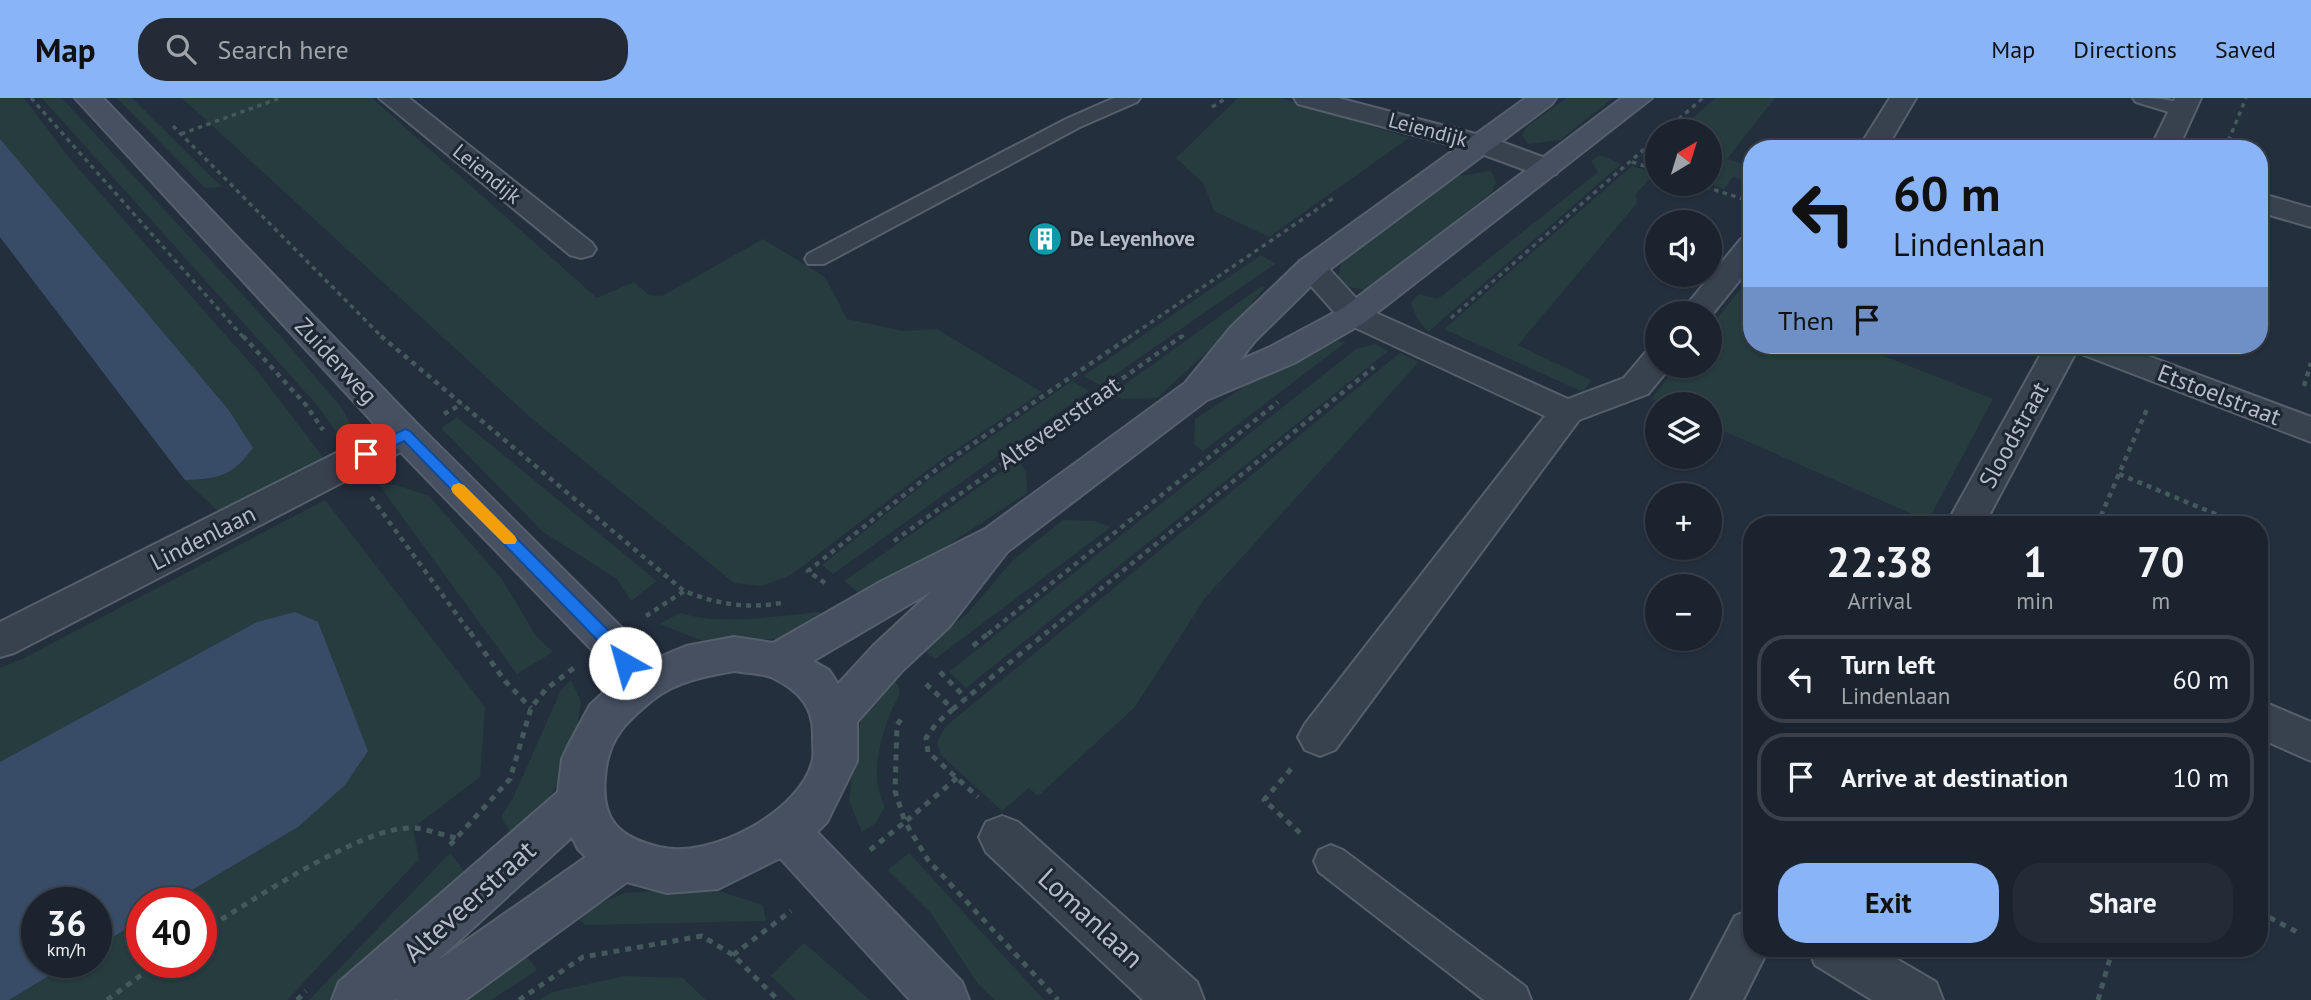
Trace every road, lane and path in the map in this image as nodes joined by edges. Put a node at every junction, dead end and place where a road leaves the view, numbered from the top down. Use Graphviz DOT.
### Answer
graph roads {
  1 [pos="31,98"];
  2 [pos="88,98"];
  3 [pos="280,98"];
  4 [pos="392,98"];
  5 [pos="1130,98"];
  6 [pos="1227,98"];
  7 [pos="1307,98"];
  8 [pos="1543,98"];
  9 [pos="1639,98"];
  10 [pos="1703,98"];
  11 [pos="1903,98"];
  12 [pos="2143,98"];
  13 [pos="2246,98"];
  14 [pos="2185,104"];
  15 [pos="1212,107"];
  16 [pos="1679,119"];
  17 [pos="1877,140"];
  18 [pos="2168,140"];
  19 [pos="2229,140"];
  20 [pos="1481,144"];
  21 [pos="1645,149"];
  22 [pos="1631,161"];
  23 [pos="1645,166"];
  24 [pos="1546,168"];
  25 [pos="1722,192"];
  26 [pos="1341,193"];
  27 [pos="1743,199"];
  28 [pos="2268,205"];
  29 [pos="2311,218"];
  30 [pos="581,249"];
  31 [pos="1743,256"];
  32 [pos="816,259"];
  33 [pos="1311,268"];
  34 [pos="1706,301"];
  35 [pos="1354,315"];
  36 [pos="1189,331"];
  37 [pos="1421,344"];
  38 [pos="2058,354"];
  39 [pos="2112,354"];
  40 [pos="2162,373"];
  41 [pos="1645,375"];
  42 [pos="1195,393"];
  43 [pos="1289,394"];
  44 [pos="1567,412"];
  45 [pos="2311,430"];
  46 [pos="405,434"];
  47 [pos="346,464"];
  48 [pos="2119,474"];
  49 [pos="1970,516"];
  50 [pos="2101,516"];
  51 [pos="2220,516"];
  52 [pos="999,538"];
  53 [pos="886,547"];
  54 [pos="823,591"];
  55 [pos="789,602"];
  56 [pos="0,641"];
  57 [pos="902,645"];
  58 [pos="962,654"];
  59 [pos="778,661"];
  60 [pos="951,663"];
  61 [pos="940,672"];
  62 [pos="641,685"];
  63 [pos="966,698"];
  64 [pos="954,709"];
  65 [pos="835,716"];
  66 [pos="2268,722"];
  67 [pos="1320,737"];
  68 [pos="2311,741"];
  69 [pos="957,778"];
  70 [pos="580,801"];
  71 [pos="476,817"];
  72 [pos="992,818"];
  73 [pos="786,832"];
  74 [pos="457,838"];
  75 [pos="622,859"];
  76 [pos="1331,862"];
  77 [pos="2268,917"];
  78 [pos="217,923"];
  79 [pos="2301,934"];
  80 [pos="1743,949"];
  81 [pos="1847,957"];
  82 [pos="2110,957"];
  83 [pos="137,978"];
  84 [pos="107,1000"];
  85 [pos="357,1000"];
  86 [pos="421,1000"];
  87 [pos="519,1000"];
  88 [pos="778,1000"];
  89 [pos="944,1000"];
  90 [pos="1058,1000"];
  91 [pos="1179,1000"];
  92 [pos="1513,1000"];
  93 [pos="1716,1000"];
  94 [pos="1918,1000"];
  95 [pos="2098,1000"];
  1 -- 47 [label="path"];
  2 -- 46 [label="street, Zuiderweg"];
  3 -- 55 [label="path, Zuiderweg"];
  4 -- 30 [label="street, Leiendijk"];
  5 -- 32 [label="lane"];
  6 -- 15 [label="path"];
  7 -- 20 [label="street, Leiendijk"];
  8 -- 20 [label="street"];
  9 -- 24 [label="street"];
  10 -- 16 [label="path"];
  11 -- 17 [label="street"];
  12 -- 14 [label="lane"];
  13 -- 19 [label="path"];
  14 -- 18 [label="street"];
  20 -- 24 [label="street, Leiendijk"];
  20 -- 33 [label="street"];
  21 -- 22 [label="path"];
  22 -- 23 [label="path"];
  22 -- 37 [label="path"];
  24 -- 35 [label="street"];
  25 -- 27 [label="path"];
  26 -- 54 [label="path"];
  28 -- 29 [label="street"];
  31 -- 34 [label="street"];
  33 -- 35 [label="street"];
  33 -- 42 [label="street"];
  35 -- 37 [label="street"];
  35 -- 42 [label="street"];
  36 -- 53 [label="path, Alteveerstraat"];
  37 -- 44 [label="street"];
  37 -- 63 [label="path"];
  38 -- 49 [label="street, Sloodstraat"];
  39 -- 40 [label="street, Etstoelstraat"];
  40 -- 45 [label="street, Etstoelstraat"];
  40 -- 48 [label="path"];
  41 -- 44 [label="street"];
  42 -- 52 [label="street"];
  43 -- 58 [label="path"];
  44 -- 67 [label="street"];
  46 -- 47 [label="street, Lindenlaan"];
  46 -- 62 [label="street, Zuiderweg"];
  47 -- 56 [label="street, Lindenlaan"];
  47 -- 71 [label="path"];
  48 -- 50 [label="path"];
  48 -- 51 [label="path"];
  52 -- 57 [label="street"];
  52 -- 59 [label="street"];
  57 -- 61 [label="path"];
  57 -- 65 [label="street"];
  59 -- 62 [label="street"];
  59 -- 65 [label="street"];
  60 -- 61 [label="path"];
  61 -- 63 [label="path"];
  61 -- 64 [label="path"];
  62 -- 70 [label="street"];
  63 -- 64 [label="path"];
  64 -- 69 [label="path"];
  65 -- 73 [label="street"];
  66 -- 68 [label="street"];
  67 -- 76 [label="path"];
  69 -- 72 [label="path"];
  69 -- 90 [label="path"];
  70 -- 75 [label="street"];
  70 -- 85 [label="street, Alteveerstraat"];
  72 -- 91 [label="street, Lomanlaan"];
  73 -- 75 [label="street"];
  73 -- 89 [label="street"];
  74 -- 78 [label="path"];
  75 -- 86 [label="street, Alteveerstraat"];
  76 -- 92 [label="lane"];
  77 -- 79 [label="path"];
  80 -- 93 [label="street"];
  81 -- 94 [label="street"];
  82 -- 95 [label="path"];
  83 -- 84 [label="path"];
  87 -- 88 [label="path"];
}
